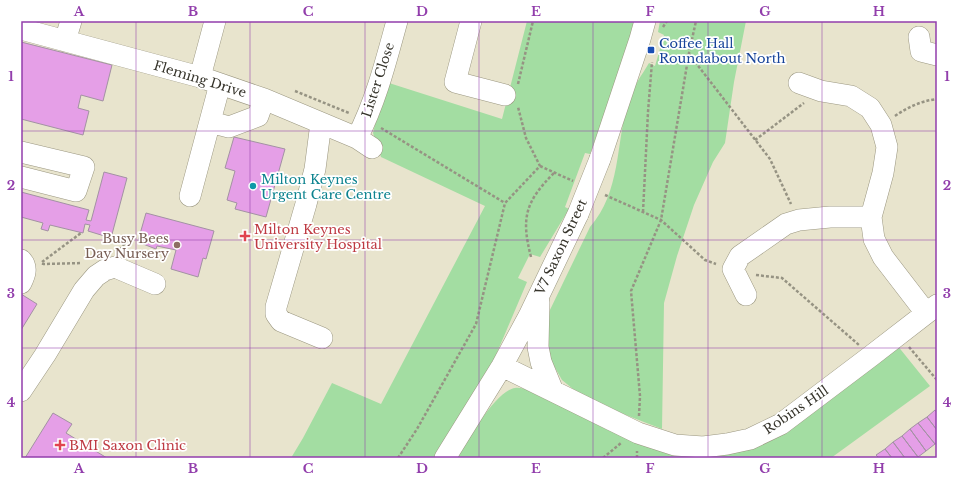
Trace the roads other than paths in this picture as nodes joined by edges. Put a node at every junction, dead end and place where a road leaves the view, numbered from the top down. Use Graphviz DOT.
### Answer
graph roads {
  1 [pos="71,21"];
  2 [pos="215,21"];
  3 [pos="397,21"];
  4 [pos="471,21"];
  5 [pos="652,26"];
  6 [pos="21,29"];
  7 [pos="919,37"];
  8 [pos="66,41"];
  9 [pos="937,55"];
  10 [pos="200,77"];
  11 [pos="799,83"];
  12 [pos="220,84"];
  13 [pos="513,96"];
  14 [pos="264,99"];
  15 [pos="210,122"];
  16 [pos="321,123"];
  17 [pos="364,143"];
  18 [pos="21,152"];
  19 [pos="21,177"];
  20 [pos="190,196"];
  21 [pos="871,217"];
  22 [pos="21,260"];
  23 [pos="21,283"];
  24 [pos="155,284"];
  25 [pos="539,294"];
  26 [pos="746,295"];
  27 [pos="932,309"];
  28 [pos="322,338"];
  29 [pos="502,366"];
  30 [pos="552,389"];
  31 [pos="21,391"];
  32 [pos="445,458"];
  1 -- 8 [label="street"];
  2 -- 10 [label="street"];
  3 -- 17 [label="street, Lister Close"];
  4 -- 13 [label="street"];
  5 -- 25 [label="street, V7 Saxon Street, bridge"];
  6 -- 8 [label="street, Fleming Drive"];
  7 -- 9 [label="street"];
  8 -- 10 [label="street, Fleming Drive"];
  10 -- 12 [label="street, Fleming Drive"];
  11 -- 21 [label="street"];
  12 -- 14 [label="street, Fleming Drive"];
  12 -- 15 [label="street"];
  14 -- 15 [label="street"];
  14 -- 16 [label="street, Fleming Drive"];
  15 -- 20 [label="street"];
  16 -- 17 [label="street, Fleming Drive"];
  16 -- 28 [label="street"];
  18 -- 19 [label="street"];
  21 -- 26 [label="street"];
  21 -- 27 [label="street"];
  22 -- 23 [label="street"];
  24 -- 31 [label="street"];
  25 -- 29 [label="street, V7 Saxon Street"];
  25 -- 30 [label="street"];
  27 -- 30 [label="street, Robins Hill"];
  29 -- 30 [label="street, Robins Hill"];
  29 -- 32 [label="street, V7 Saxon Street"];
}
